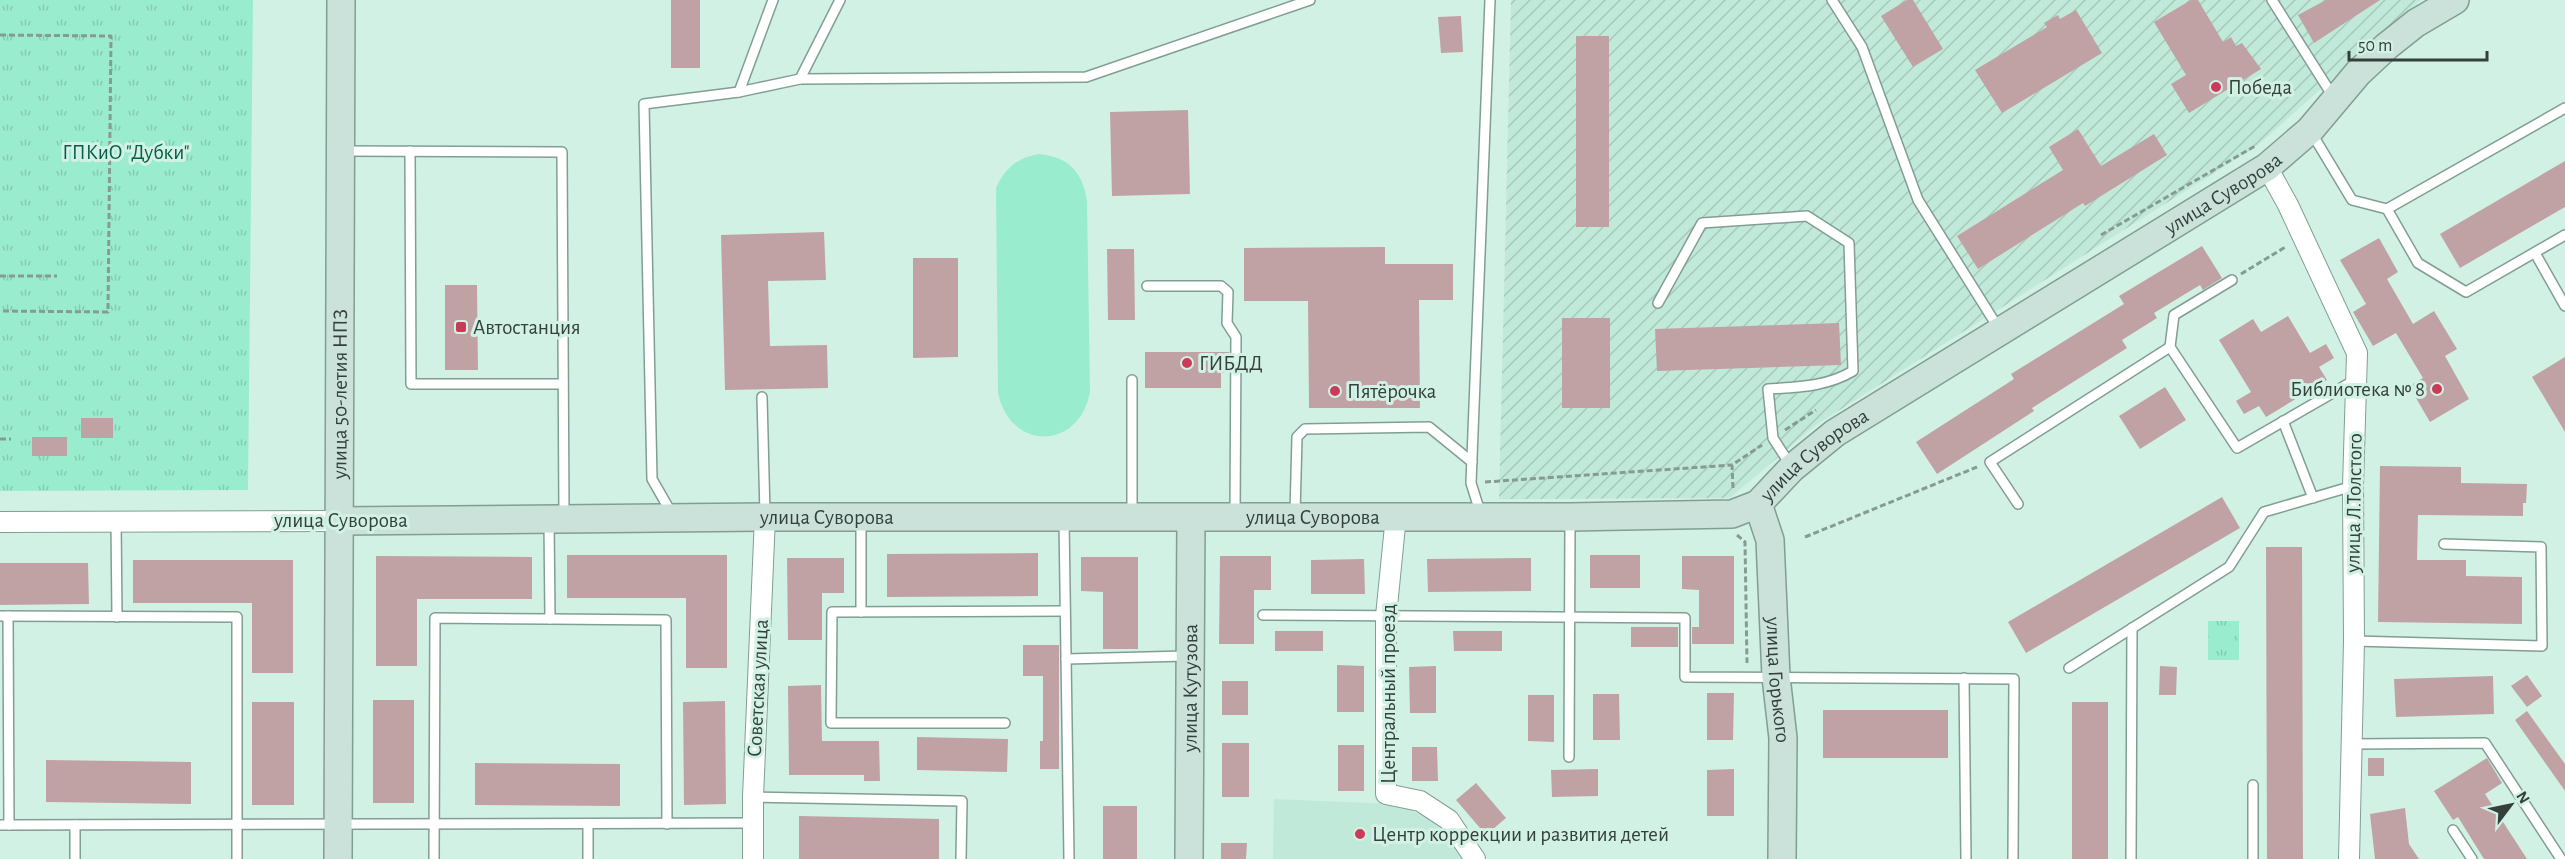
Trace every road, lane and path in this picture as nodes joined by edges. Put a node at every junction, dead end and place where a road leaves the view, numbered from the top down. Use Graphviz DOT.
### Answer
graph roads {
  1 [pos="341,0"];
  2 [pos="773,0"];
  3 [pos="840,0"];
  4 [pos="1310,0"];
  5 [pos="1490,0"];
  6 [pos="1832,0"];
  7 [pos="2272,0"];
  8 [pos="2455,0"];
  9 [pos="0,35"];
  10 [pos="800,79"];
  11 [pos="739,92"];
  12 [pos="2335,100"];
  13 [pos="2565,108"];
  14 [pos="2310,130"];
  15 [pos="342,151"];
  16 [pos="410,151"];
  17 [pos="2264,154"];
  18 [pos="2387,209"];
  19 [pos="2101,235"];
  20 [pos="2565,235"];
  21 [pos="2303,236"];
  22 [pos="2535,253"];
  23 [pos="0,276"];
  24 [pos="57,276"];
  25 [pos="2232,280"];
  26 [pos="1147,286"];
  27 [pos="1658,303"];
  28 [pos="2565,306"];
  29 [pos="0,311"];
  30 [pos="2001,331"];
  31 [pos="2170,347"];
  32 [pos="2357,379"];
  33 [pos="1132,380"];
  34 [pos="563,384"];
  35 [pos="762,396"];
  36 [pos="2283,421"];
  37 [pos="0,439"];
  38 [pos="11,439"];
  39 [pos="1472,462"];
  40 [pos="1990,462"];
  41 [pos="1732,465"];
  42 [pos="1792,468"];
  43 [pos="1471,483"];
  44 [pos="2353,486"];
  45 [pos="2313,498"];
  46 [pos="1758,504"];
  47 [pos="2018,504"];
  48 [pos="1396,516"];
  49 [pos="1482,516"];
  50 [pos="765,517"];
  51 [pos="861,517"];
  52 [pos="674,518"];
  53 [pos="1064,518"];
  54 [pos="1132,518"];
  55 [pos="1191,518"];
  56 [pos="1235,518"];
  57 [pos="1295,518"];
  58 [pos="1570,518"];
  59 [pos="556,519"];
  60 [pos="338,520"];
  61 [pos="116,521"];
  62 [pos="0,522"];
  63 [pos="1732,532"];
  64 [pos="1805,537"];
  65 [pos="2444,544"];
  66 [pos="1065,611"];
  67 [pos="861,612"];
  68 [pos="1263,615"];
  69 [pos="4,616"];
  70 [pos="1386,616"];
  71 [pos="117,617"];
  72 [pos="1570,617"];
  73 [pos="550,619"];
  74 [pos="2132,628"];
  75 [pos="2354,641"];
  76 [pos="1190,656"];
  77 [pos="1066,660"];
  78 [pos="2068,668"];
  79 [pos="1748,677"];
  80 [pos="1776,677"];
  81 [pos="1964,678"];
  82 [pos="1005,723"];
  83 [pos="2352,744"];
  84 [pos="1569,757"];
  85 [pos="2253,785"];
  86 [pos="753,797"];
  87 [pos="753,823"];
  88 [pos="338,824"];
  89 [pos="434,824"];
  90 [pos="588,824"];
  91 [pos="667,824"];
  92 [pos="4,825"];
  93 [pos="75,825"];
  94 [pos="237,826"];
  95 [pos="2453,830"];
  96 [pos="75,859"];
  97 [pos="237,859"];
  98 [pos="338,859"];
  99 [pos="434,859"];
  100 [pos="588,859"];
  101 [pos="753,859"];
  102 [pos="961,859"];
  103 [pos="1069,859"];
  104 [pos="1189,859"];
  105 [pos="1475,859"];
  106 [pos="1782,859"];
  107 [pos="1966,859"];
  108 [pos="2013,859"];
  109 [pos="2131,859"];
  110 [pos="2253,859"];
  111 [pos="2349,859"];
  112 [pos="2472,859"];
  113 [pos="2561,859"];
  1 -- 15 [label="main road, улица 50-летия НПЗ"];
  2 -- 11 [label="lane"];
  3 -- 10 [label="lane"];
  4 -- 10 [label="lane"];
  5 -- 39 [label="lane"];
  6 -- 30 [label="lane"];
  7 -- 12 [label="lane"];
  8 -- 12 [label="main road, улица Суворова"];
  9 -- 29 [label="path"];
  10 -- 11 [label="lane"];
  11 -- 52 [label="lane"];
  12 -- 14 [label="main road, улица Суворова"];
  13 -- 18 [label="lane"];
  14 -- 17 [label="main road, улица Суворова"];
  14 -- 18 [label="lane"];
  15 -- 16 [label="lane"];
  15 -- 60 [label="main road, улица 50-летия НПЗ"];
  16 -- 34 [label="lane"];
  16 -- 34 [label="lane"];
  17 -- 19 [label="path"];
  17 -- 21 [label="street, улица Л.Толстого"];
  17 -- 30 [label="main road, улица Суворова"];
  18 -- 22 [label="lane"];
  20 -- 22 [label="lane"];
  21 -- 25 [label="path"];
  21 -- 32 [label="street, улица Л.Толстого"];
  22 -- 28 [label="lane"];
  23 -- 24 [label="path"];
  25 -- 31 [label="lane"];
  26 -- 56 [label="lane"];
  27 -- 42 [label="lane"];
  30 -- 42 [label="main road, улица Суворова"];
  31 -- 36 [label="lane"];
  31 -- 40 [label="lane"];
  32 -- 36 [label="lane"];
  32 -- 44 [label="street, улица Л.Толстого"];
  33 -- 54 [label="lane"];
  34 -- 59 [label="lane"];
  35 -- 50 [label="lane"];
  36 -- 45 [label="lane"];
  37 -- 38 [label="path"];
  39 -- 43 [label="lane"];
  39 -- 57 [label="lane"];
  40 -- 47 [label="lane"];
  40 -- 64 [label="path"];
  41 -- 43 [label="path"];
  42 -- 46 [label="main road, улица Суворова"];
  43 -- 49 [label="lane"];
  44 -- 45 [label="lane"];
  44 -- 75 [label="street, улица Л.Толстого"];
  45 -- 74 [label="lane"];
  46 -- 58 [label="main road, улица Суворова"];
  46 -- 80 [label="main road, улица Горького"];
  48 -- 49 [label="main road, улица Суворова"];
  48 -- 57 [label="main road, улица Суворова"];
  48 -- 70 [label="street, Центральный проезд"];
  49 -- 58 [label="main road, улица Суворова"];
  50 -- 51 [label="main road, улица Суворова"];
  50 -- 52 [label="main road, улица Суворова"];
  50 -- 86 [label="street, Советская улица"];
  51 -- 53 [label="main road, улица Суворова"];
  51 -- 67 [label="lane"];
  52 -- 59 [label="main road, улица Суворова"];
  53 -- 54 [label="main road, улица Суворова"];
  53 -- 66 [label="lane"];
  54 -- 55 [label="main road, улица Суворова"];
  55 -- 56 [label="main road, улица Суворова"];
  55 -- 76 [label="main road, улица Кутузова"];
  56 -- 57 [label="main road, улица Суворова"];
  58 -- 72 [label="lane"];
  59 -- 60 [label="main road, улица Суворова"];
  59 -- 73 [label="lane"];
  60 -- 61 [label="street, улица Суворова"];
  60 -- 88 [label="main road, улица 50-летия НПЗ"];
  61 -- 62 [label="street, улица Суворова"];
  61 -- 71 [label="lane"];
  63 -- 79 [label="path"];
  65 -- 75 [label="lane"];
  66 -- 67 [label="lane"];
  66 -- 77 [label="lane"];
  67 -- 82 [label="lane"];
  68 -- 70 [label="lane"];
  69 -- 71 [label="lane"];
  69 -- 92 [label="lane"];
  70 -- 72 [label="lane"];
  70 -- 105 [label="street, Центральный проезд"];
  71 -- 94 [label="lane"];
  72 -- 79 [label="lane"];
  72 -- 84 [label="lane"];
  73 -- 89 [label="lane"];
  73 -- 91 [label="lane"];
  74 -- 78 [label="lane"];
  74 -- 109 [label="lane"];
  75 -- 83 [label="street, улица Л.Толстого"];
  76 -- 77 [label="lane"];
  76 -- 104 [label="main road, улица Кутузова"];
  77 -- 103 [label="lane"];
  79 -- 80 [label="lane"];
  80 -- 81 [label="lane"];
  80 -- 106 [label="main road, улица Горького"];
  81 -- 107 [label="lane"];
  81 -- 108 [label="lane"];
  83 -- 111 [label="street, улица Л.Толстого"];
  83 -- 113 [label="lane"];
  85 -- 110 [label="lane"];
  86 -- 87 [label="street, Советская улица"];
  86 -- 102 [label="lane"];
  87 -- 91 [label="lane"];
  87 -- 101 [label="street, Советская улица"];
  88 -- 89 [label="lane"];
  88 -- 94 [label="lane"];
  88 -- 98 [label="main road, улица 50-летия НПЗ"];
  89 -- 90 [label="lane"];
  89 -- 99 [label="lane"];
  90 -- 91 [label="lane"];
  90 -- 100 [label="lane"];
  92 -- 93 [label="lane"];
  93 -- 94 [label="lane"];
  93 -- 96 [label="lane"];
  94 -- 97 [label="lane"];
  95 -- 112 [label="lane"];
}
